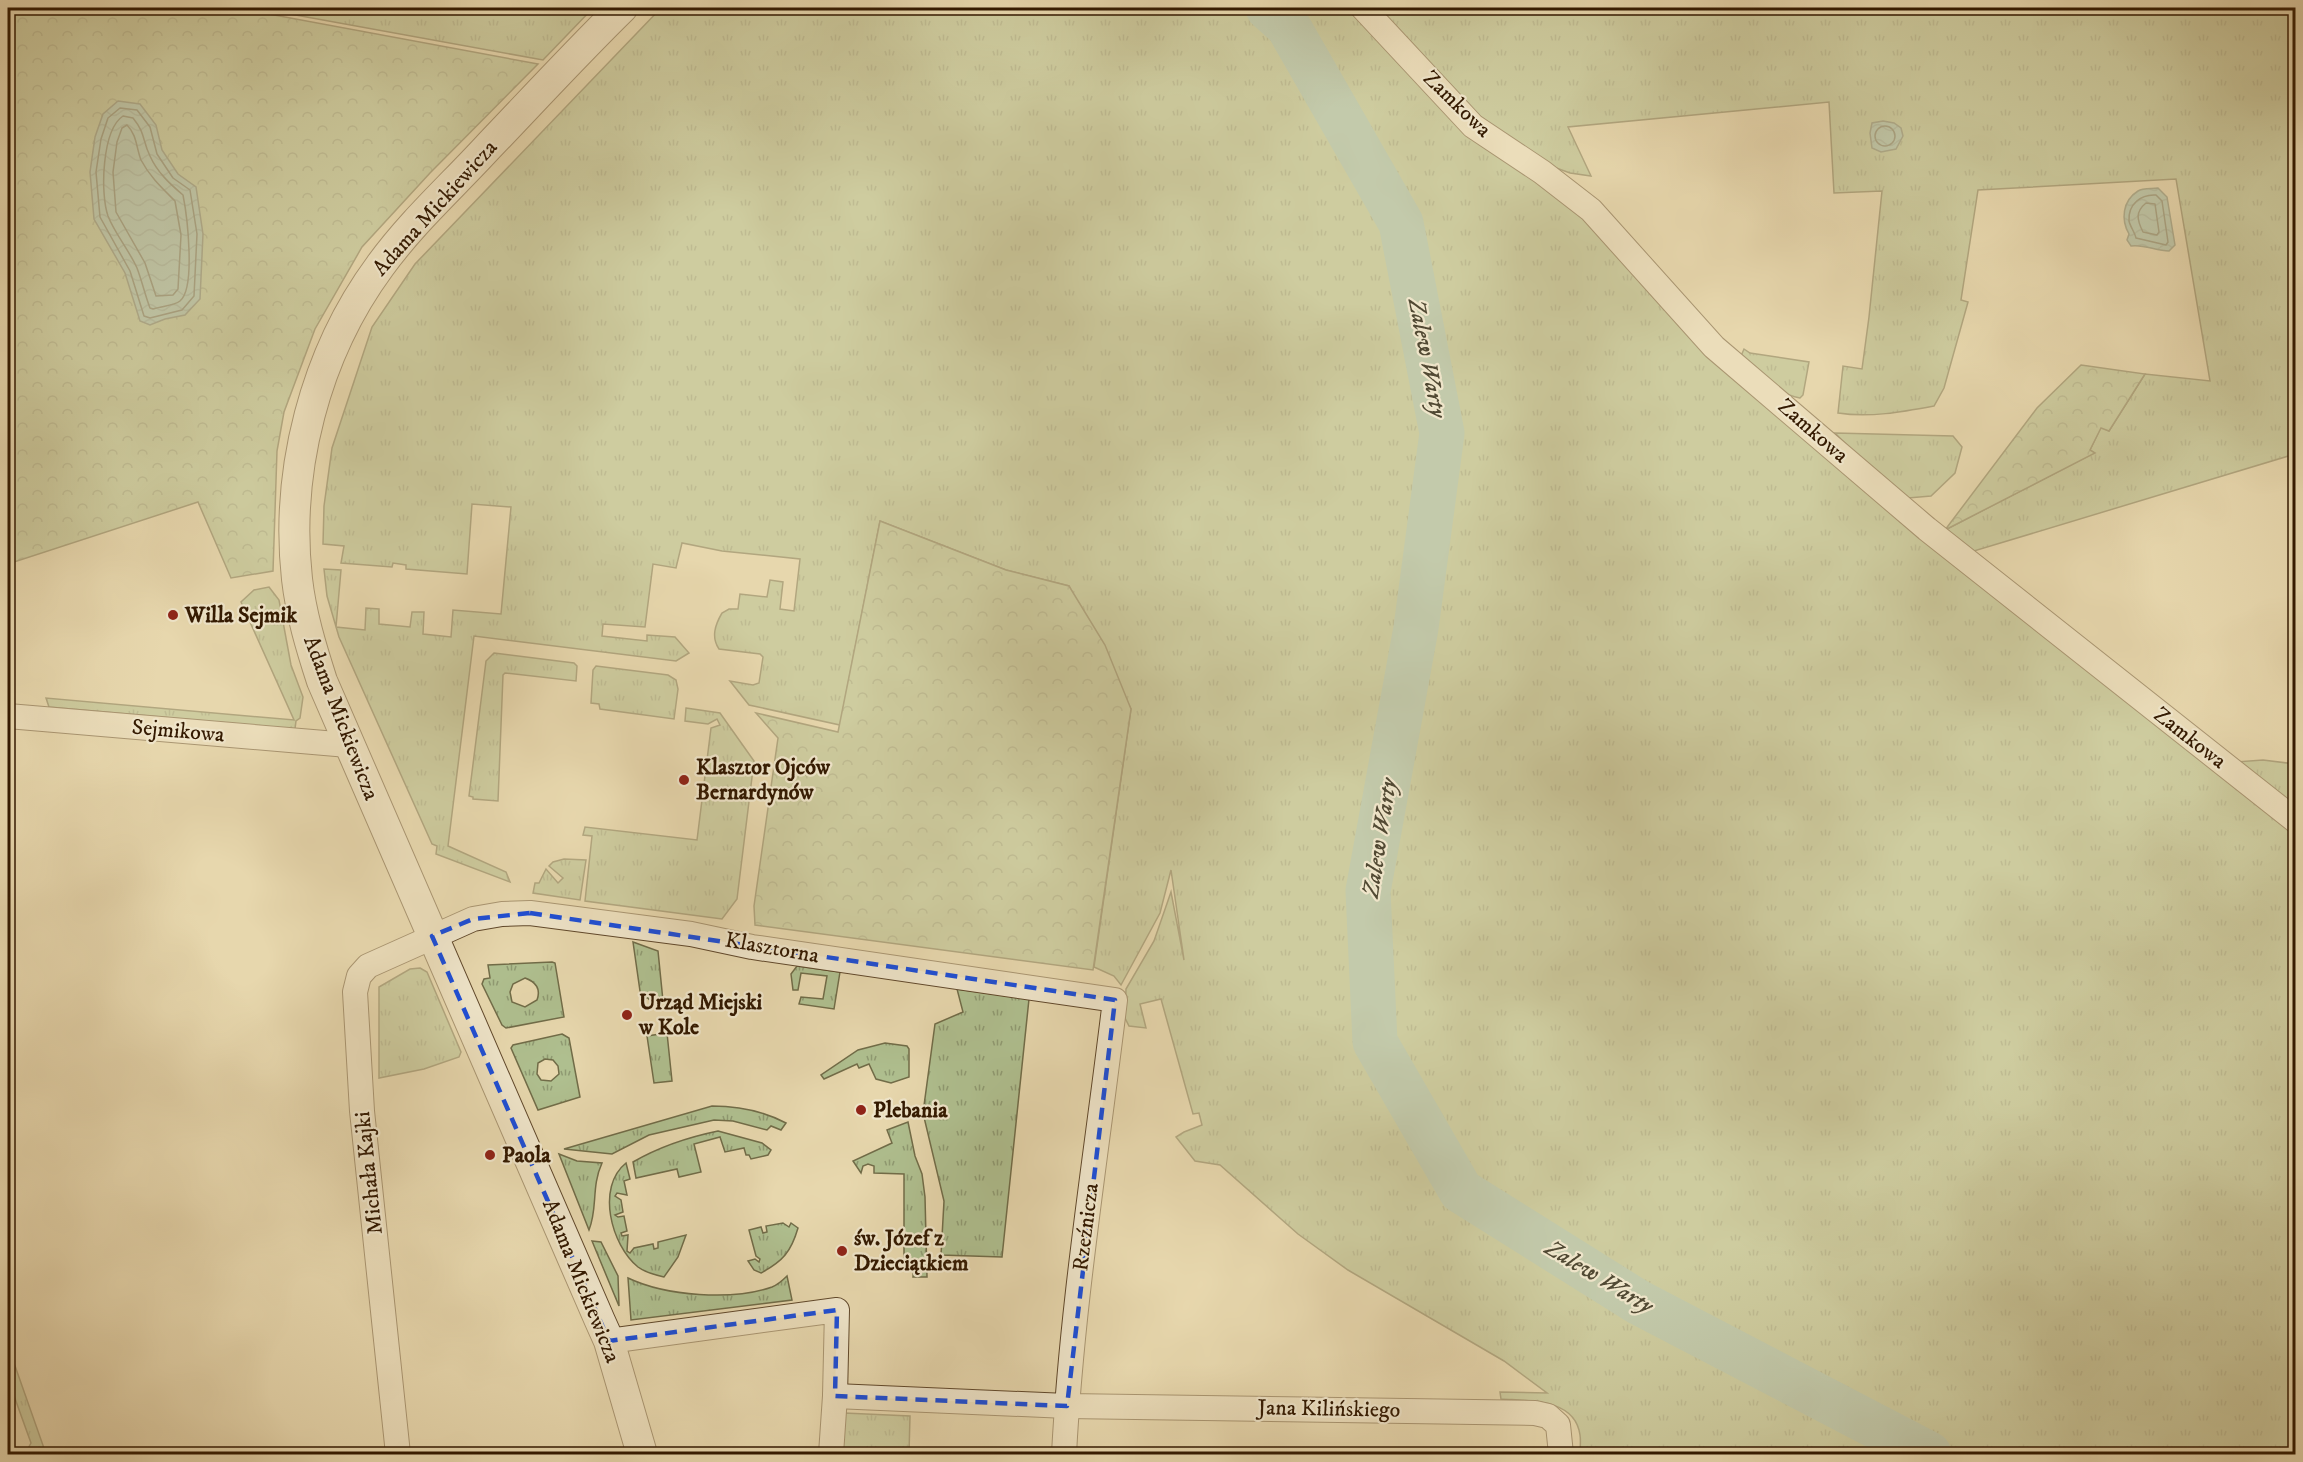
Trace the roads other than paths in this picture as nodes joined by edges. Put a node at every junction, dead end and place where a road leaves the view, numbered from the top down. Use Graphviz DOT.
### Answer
graph roads {
  1 [pos="622,8"];
  2 [pos="1363,8"];
  3 [pos="8,716"];
  4 [pos="348,745"];
  5 [pos="2295,821"];
  6 [pos="432,936"];
  7 [pos="1115,999"];
  8 [pos="609,1341"];
  9 [pos="835,1396"];
  10 [pos="1067,1406"];
  11 [pos="398,1455"];
  12 [pos="642,1455"];
  13 [pos="831,1455"];
  14 [pos="1064,1455"];
  15 [pos="1561,1455"];
  1 -- 4 [label="street, Adama Mickiewicza"];
  2 -- 5 [label="street, Zamkowa"];
  3 -- 4 [label="street, Sejmikowa"];
  4 -- 6 [label="street, Adama Mickiewicza"];
  6 -- 7 [label="street, Klasztorna"];
  6 -- 8 [label="street, Adama Mickiewicza"];
  6 -- 11 [label="street, Michała Kajki"];
  7 -- 10 [label="street, Rzeźnicza"];
  8 -- 9 [label="street"];
  8 -- 12 [label="street, Adama Mickiewicza"];
  9 -- 10 [label="street"];
  9 -- 13 [label="street"];
  10 -- 14 [label="street, Rzeźnicza"];
  10 -- 15 [label="street, Jana Kilińskiego"];
}
